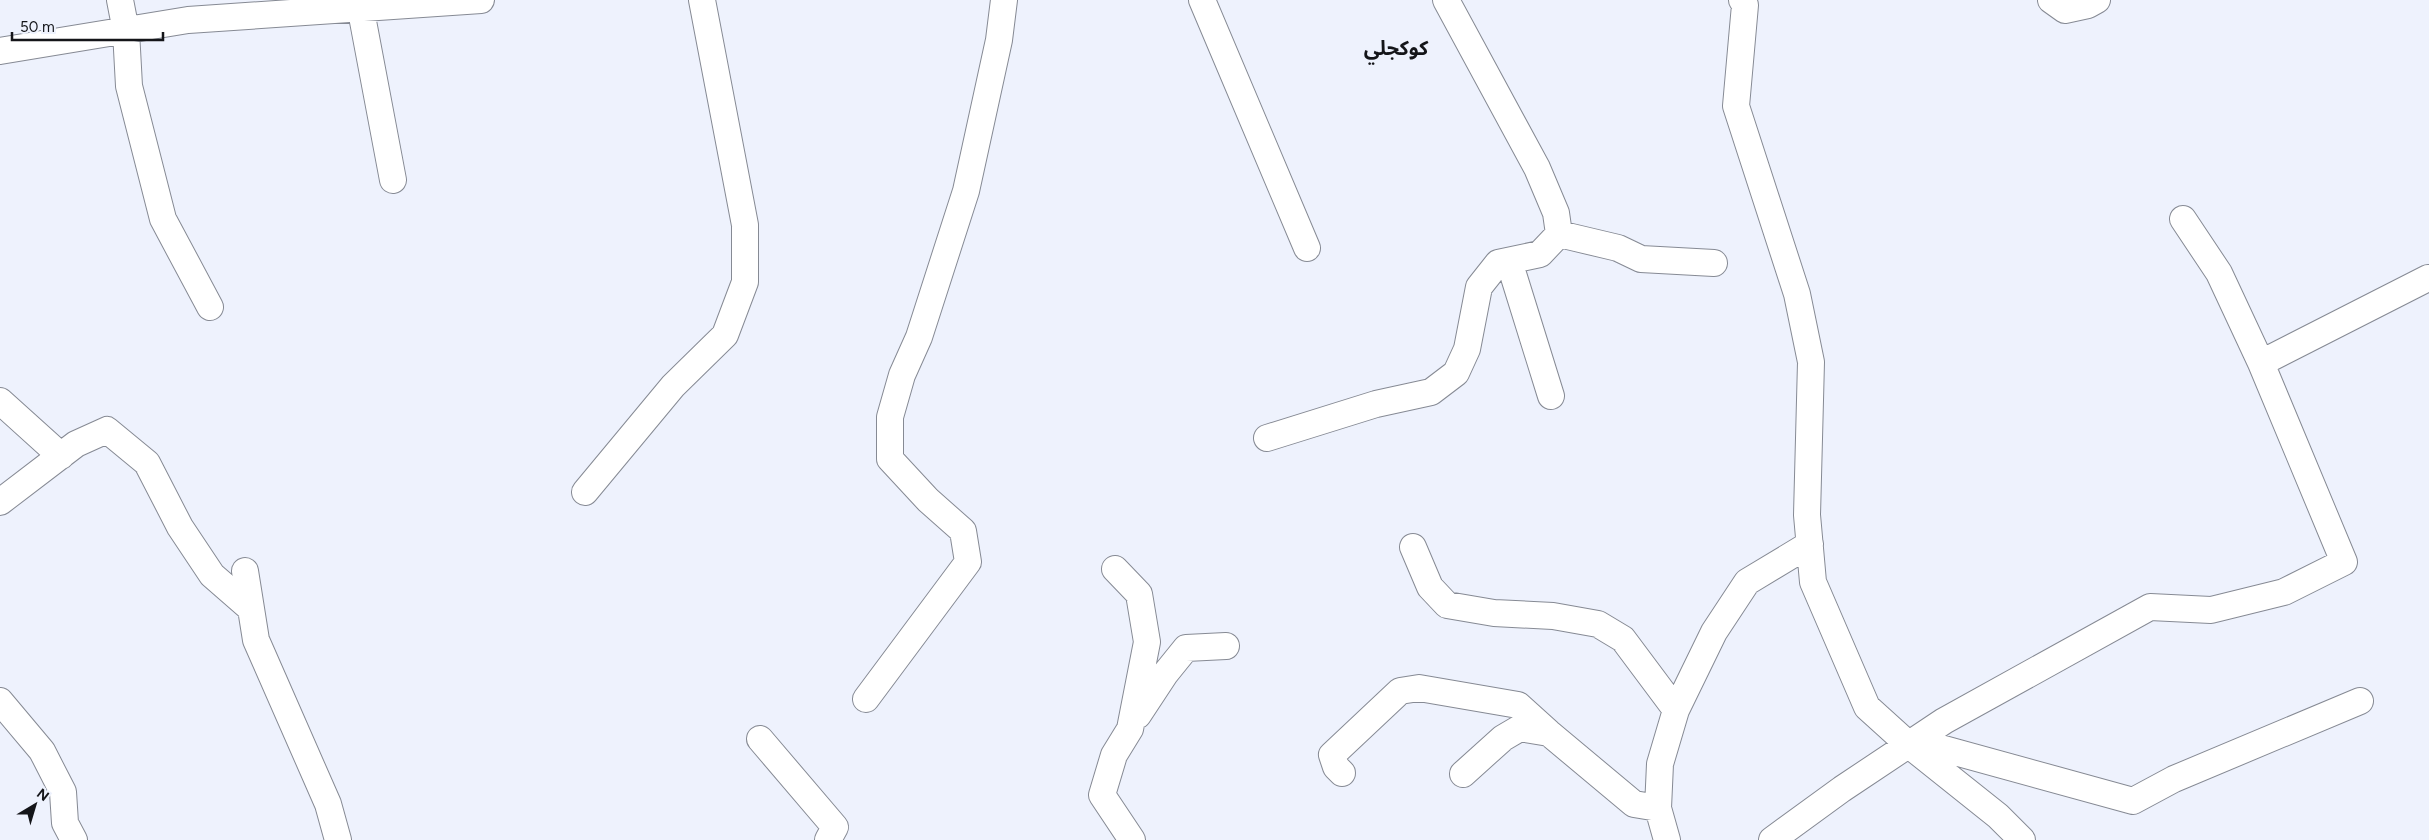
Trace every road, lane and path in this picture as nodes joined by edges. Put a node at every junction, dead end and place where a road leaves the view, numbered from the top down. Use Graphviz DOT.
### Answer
graph roads {
  1 [pos="120,0"];
  2 [pos="481,0"];
  3 [pos="702,0"];
  4 [pos="1004,0"];
  5 [pos="1202,0"];
  6 [pos="1446,0"];
  7 [pos="2051,0"];
  8 [pos="2097,0"];
  9 [pos="1748,2"];
  10 [pos="360,4"];
  11 [pos="126,30"];
  12 [pos="0,51"];
  13 [pos="393,180"];
  14 [pos="2183,219"];
  15 [pos="1559,234"];
  16 [pos="1306,248"];
  17 [pos="1509,261"];
  18 [pos="1714,263"];
  19 [pos="2428,278"];
  20 [pos="210,308"];
  21 [pos="2261,363"];
  22 [pos="1551,396"];
  23 [pos="0,401"];
  24 [pos="1267,438"];
  25 [pos="60,456"];
  26 [pos="585,492"];
  27 [pos="0,502"];
  28 [pos="1810,544"];
  29 [pos="1413,547"];
  30 [pos="1115,569"];
  31 [pos="244,571"];
  32 [pos="251,609"];
  33 [pos="1226,646"];
  34 [pos="866,699"];
  35 [pos="0,701"];
  36 [pos="2360,701"];
  37 [pos="1676,710"];
  38 [pos="1130,729"];
  39 [pos="1549,733"];
  40 [pos="760,740"];
  41 [pos="1912,743"];
  42 [pos="1342,773"];
  43 [pos="1463,774"];
  44 [pos="1658,808"];
  45 [pos="74,840"];
  46 [pos="338,840"];
  47 [pos="828,840"];
  48 [pos="1132,840"];
  49 [pos="1667,840"];
  50 [pos="1772,840"];
  51 [pos="2022,840"];
  1 -- 11 [label="street"];
  2 -- 10 [label="street"];
  3 -- 26 [label="street"];
  4 -- 34 [label="street"];
  5 -- 16 [label="street"];
  6 -- 15 [label="street"];
  7 -- 8 [label="street"];
  9 -- 28 [label="street"];
  10 -- 11 [label="street"];
  10 -- 13 [label="street"];
  11 -- 12 [label="street"];
  11 -- 20 [label="street"];
  14 -- 21 [label="street"];
  15 -- 17 [label="street"];
  15 -- 18 [label="street"];
  17 -- 22 [label="street"];
  17 -- 24 [label="street"];
  19 -- 21 [label="street"];
  21 -- 41 [label="street"];
  23 -- 25 [label="street"];
  25 -- 27 [label="street"];
  25 -- 32 [label="street"];
  28 -- 37 [label="street"];
  28 -- 41 [label="street"];
  29 -- 37 [label="street"];
  30 -- 38 [label="street"];
  31 -- 32 [label="street"];
  32 -- 46 [label="street"];
  33 -- 38 [label="street"];
  35 -- 45 [label="street"];
  36 -- 41 [label="street"];
  37 -- 44 [label="street"];
  38 -- 48 [label="street"];
  39 -- 42 [label="street"];
  39 -- 43 [label="street"];
  39 -- 44 [label="street"];
  40 -- 47 [label="street"];
  41 -- 50 [label="street"];
  41 -- 51 [label="street"];
  44 -- 49 [label="street"];
}
